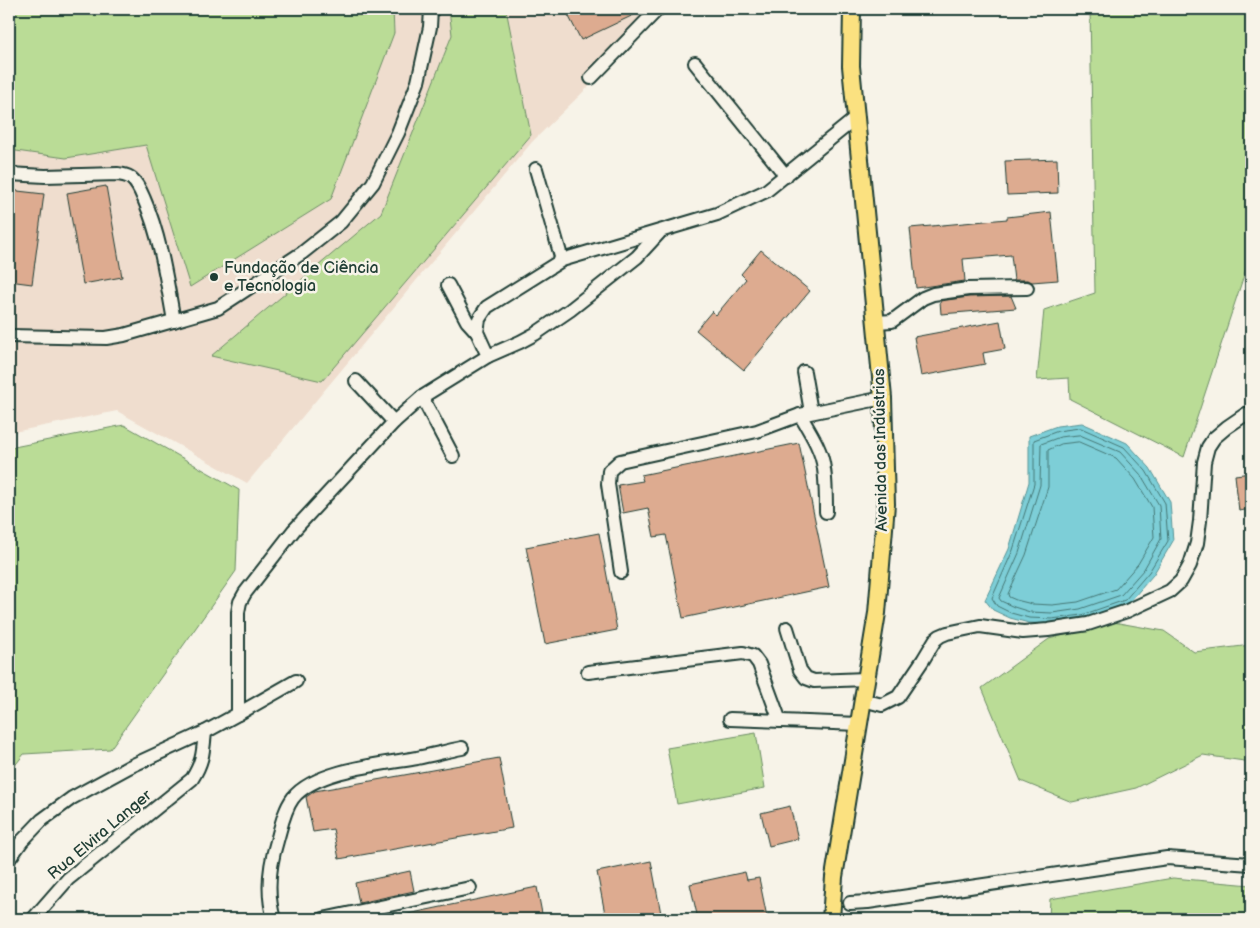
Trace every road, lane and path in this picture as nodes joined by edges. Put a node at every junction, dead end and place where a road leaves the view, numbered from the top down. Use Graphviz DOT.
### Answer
graph roads {
  1 [pos="431,9"];
  2 [pos="658,9"];
  3 [pos="852,9"];
  4 [pos="695,63"];
  5 [pos="591,78"];
  6 [pos="856,118"];
  7 [pos="536,169"];
  8 [pos="9,174"];
  9 [pos="786,176"];
  10 [pos="659,232"];
  11 [pos="562,260"];
  12 [pos="448,285"];
  13 [pos="1027,288"];
  14 [pos="174,321"];
  15 [pos="876,322"];
  16 [pos="478,332"];
  17 [pos="9,336"];
  18 [pos="488,356"];
  19 [pos="804,372"];
  20 [pos="356,381"];
  21 [pos="422,397"];
  22 [pos="883,398"];
  23 [pos="806,414"];
  24 [pos="1246,414"];
  25 [pos="394,422"];
  26 [pos="453,456"];
  27 [pos="826,512"];
  28 [pos="621,572"];
  29 [pos="787,628"];
  30 [pos="588,672"];
  31 [pos="866,679"];
  32 [pos="296,681"];
  33 [pos="863,700"];
  34 [pos="238,714"];
  35 [pos="730,719"];
  36 [pos="780,721"];
  37 [pos="859,724"];
  38 [pos="205,732"];
  39 [pos="462,748"];
  40 [pos="9,859"];
  41 [pos="1251,864"];
  42 [pos="470,888"];
  43 [pos="850,903"];
  44 [pos="33,919"];
  45 [pos="274,919"];
  46 [pos="323,919"];
  47 [pos="831,919"];
  1 -- 14 [label="street"];
  2 -- 5 [label="street"];
  3 -- 6 [label="main road, Avenida das Indústrias"];
  4 -- 9 [label="street"];
  6 -- 9 [label="street"];
  6 -- 15 [label="main road, Avenida das Indústrias"];
  7 -- 11 [label="street"];
  8 -- 14 [label="street"];
  9 -- 10 [label="street"];
  10 -- 11 [label="street"];
  10 -- 18 [label="street"];
  11 -- 16 [label="street"];
  12 -- 16 [label="street"];
  13 -- 15 [label="street"];
  14 -- 17 [label="street"];
  15 -- 22 [label="main road, Avenida das Indústrias"];
  16 -- 18 [label="street"];
  18 -- 21 [label="street"];
  19 -- 23 [label="street"];
  20 -- 25 [label="street"];
  21 -- 25 [label="street"];
  21 -- 26 [label="street"];
  22 -- 23 [label="street"];
  22 -- 31 [label="main road, Avenida das Indústrias"];
  23 -- 27 [label="street"];
  23 -- 28 [label="street"];
  24 -- 33 [label="street"];
  25 -- 34 [label="street"];
  29 -- 31 [label="street"];
  30 -- 36 [label="street"];
  31 -- 33 [label="main road, Avenida das Indústrias"];
  32 -- 34 [label="street"];
  33 -- 37 [label="main road, Avenida das Indústrias"];
  34 -- 38 [label="street"];
  35 -- 36 [label="street"];
  36 -- 37 [label="street"];
  37 -- 47 [label="main road, Avenida das Indústrias"];
  38 -- 40 [label="street"];
  38 -- 44 [label="street, Rua Elvira Langer"];
  39 -- 45 [label="street"];
  41 -- 43 [label="street"];
  42 -- 46 [label="street"];
}
